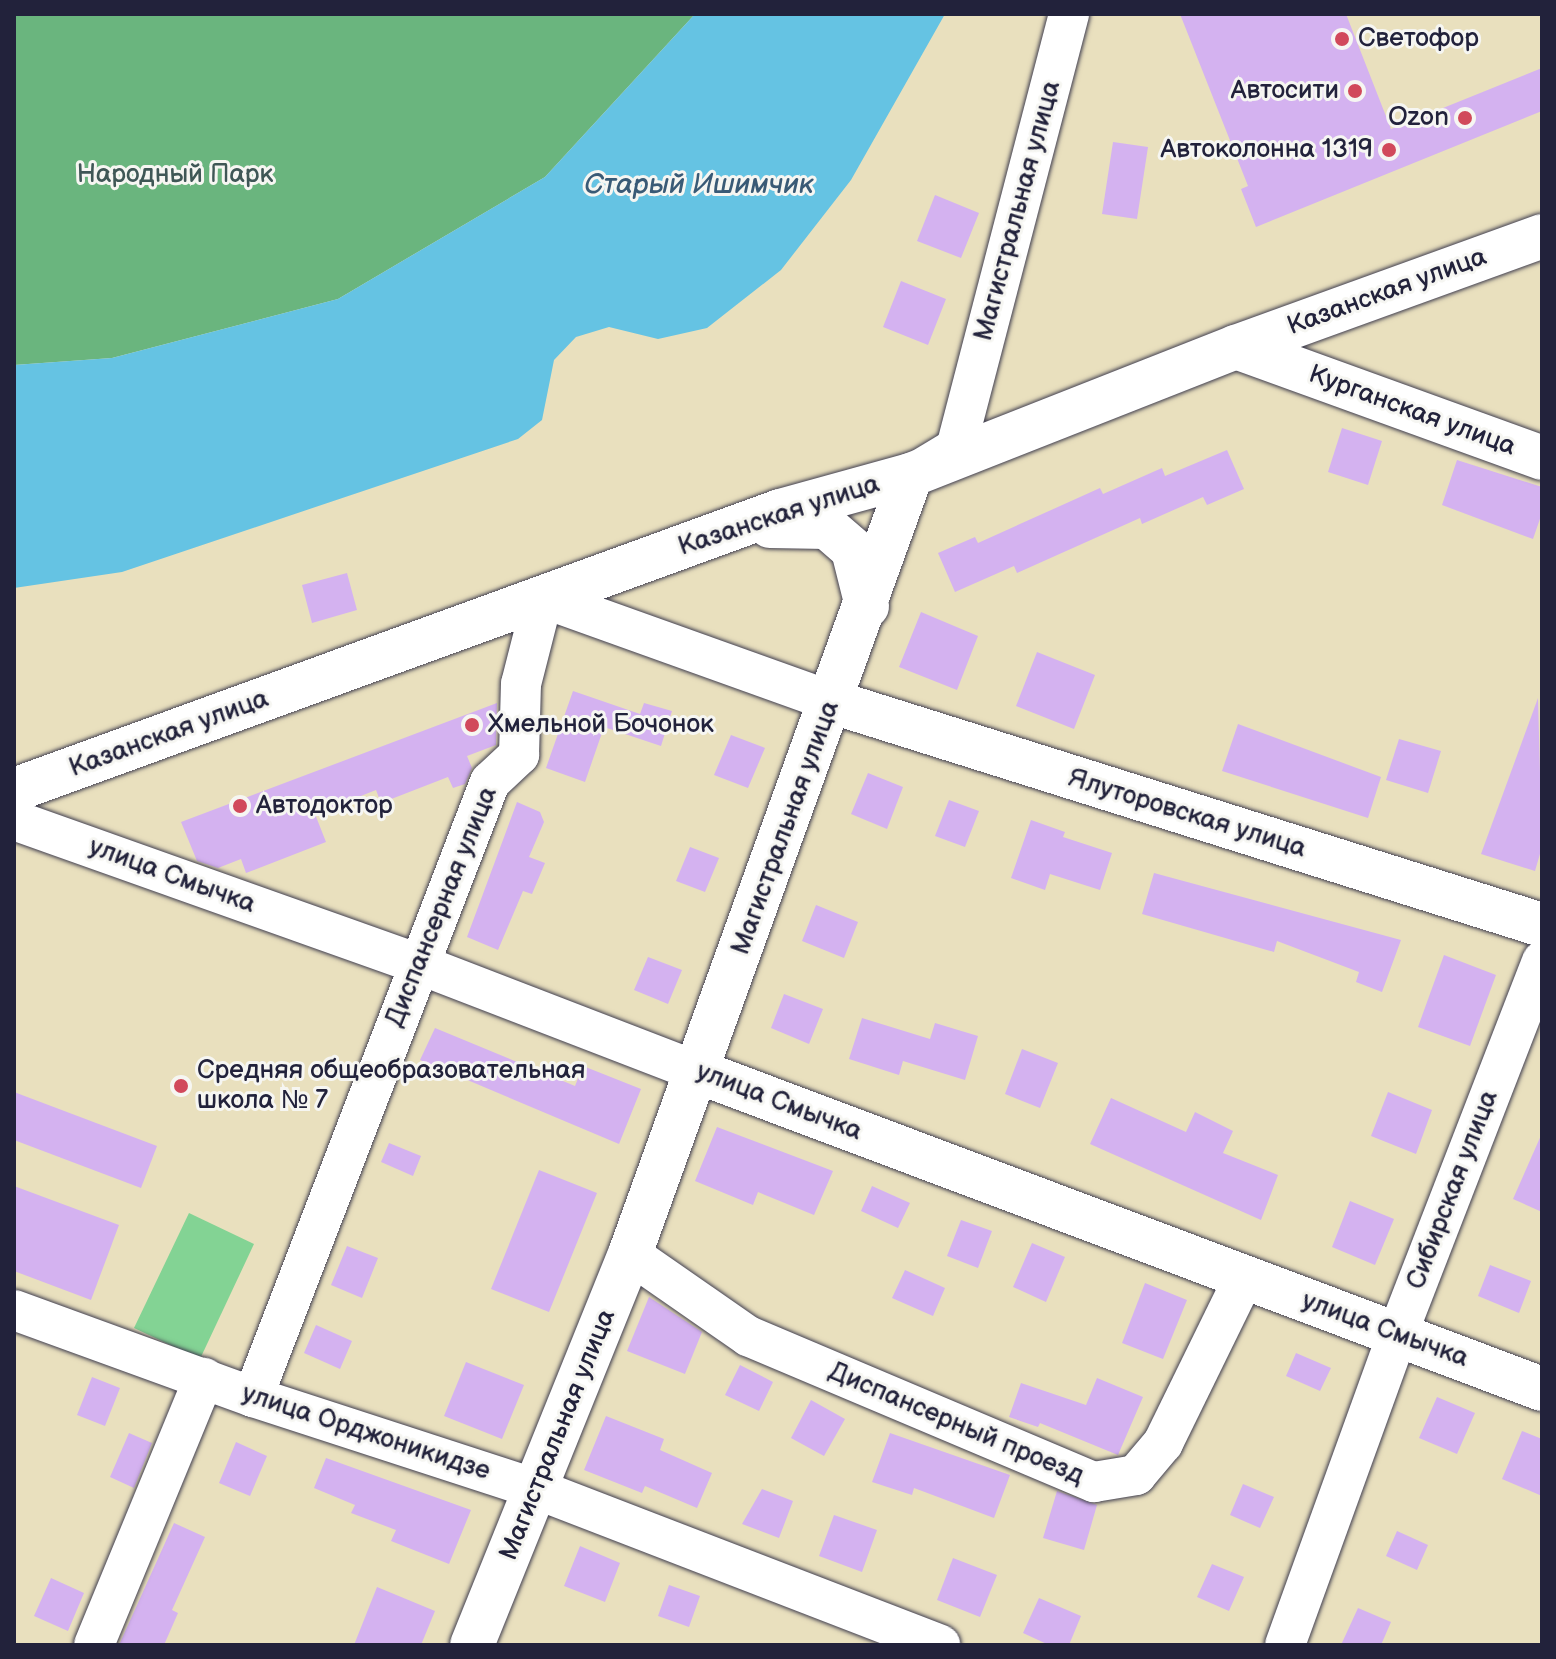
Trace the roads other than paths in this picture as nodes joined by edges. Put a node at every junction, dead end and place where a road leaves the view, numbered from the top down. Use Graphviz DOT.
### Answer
graph roads {
  1 [pos="1069,14"];
  2 [pos="1542,236"];
  3 [pos="1236,347"];
  4 [pos="1542,458"];
  5 [pos="911,475"];
  6 [pos="741,525"];
  7 [pos="543,598"];
  8 [pos="867,606"];
  9 [pos="833,702"];
  10 [pos="14,790"];
  11 [pos="14,820"];
  12 [pos="1542,925"];
  13 [pos="1542,961"];
  14 [pos="416,963"];
  15 [pos="696,1071"];
  16 [pos="630,1254"];
  17 [pos="1244,1278"];
  18 [pos="14,1310"];
  19 [pos="1397,1335"];
  20 [pos="204,1378"];
  21 [pos="1542,1389"];
  22 [pos="253,1397"];
  23 [pos="539,1490"];
  24 [pos="880,1634"];
  25 [pos="94,1645"];
  26 [pos="472,1645"];
  27 [pos="940,1645"];
  28 [pos="1285,1645"];
  1 -- 5 [label="street, Магистральная улица"];
  2 -- 3 [label="main road, Казанская улица"];
  3 -- 4 [label="main road, Курганская улица"];
  3 -- 5 [label="main road, Казанская улица"];
  5 -- 6 [label="main road, Казанская улица"];
  5 -- 8 [label="main road, Магистральная улица"];
  6 -- 7 [label="main road, Казанская улица"];
  6 -- 8 [label="main road"];
  7 -- 9 [label="street"];
  7 -- 10 [label="main road, Казанская улица"];
  7 -- 14 [label="street, Диспансерная улица"];
  8 -- 9 [label="main road, Магистральная улица"];
  9 -- 12 [label="main road, Ялуторовская улица"];
  9 -- 15 [label="main road, Магистральная улица"];
  11 -- 14 [label="street, улица Смычка"];
  13 -- 19 [label="street, Сибирская улица"];
  14 -- 15 [label="street, улица Смычка"];
  14 -- 22 [label="street, Диспансерная улица"];
  15 -- 16 [label="main road, Магистральная улица"];
  15 -- 17 [label="main road, улица Смычка"];
  16 -- 17 [label="street, Диспансерный проезд"];
  16 -- 23 [label="main road, Магистральная улица"];
  17 -- 19 [label="main road, улица Смычка"];
  18 -- 20 [label="street, улица Орджоникидзе"];
  19 -- 21 [label="main road, улица Смычка"];
  19 -- 28 [label="street, Сибирская улица"];
  20 -- 22 [label="street, улица Орджоникидзе"];
  20 -- 25 [label="street"];
  22 -- 23 [label="street, улица Орджоникидзе"];
  23 -- 24 [label="street, улица Орджоникидзе"];
  23 -- 26 [label="main road, Магистральная улица"];
  24 -- 27 [label="street, улица Орджоникидзе"];
}
